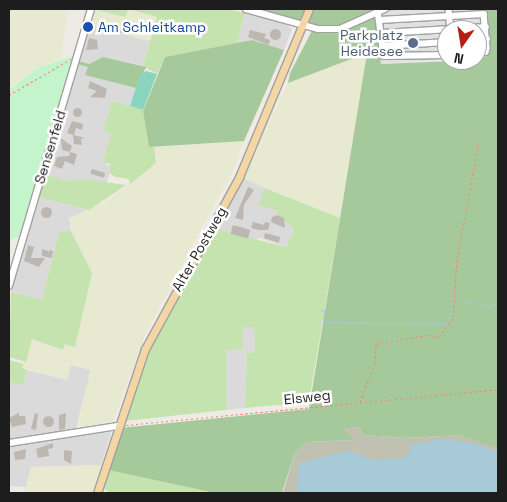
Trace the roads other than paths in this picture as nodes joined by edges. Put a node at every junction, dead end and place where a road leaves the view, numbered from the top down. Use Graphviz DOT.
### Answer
graph roads {
  1 [pos="91,9"];
  2 [pos="246,9"];
  3 [pos="309,9"];
  4 [pos="385,9"];
  5 [pos="378,11"];
  6 [pos="449,12"];
  7 [pos="380,20"];
  8 [pos="485,20"];
  9 [pos="303,24"];
  10 [pos="437,30"];
  11 [pos="382,33"];
  12 [pos="437,43"];
  13 [pos="382,46"];
  14 [pos="437,56"];
  15 [pos="9,286"];
  16 [pos="118,426"];
  17 [pos="9,443"];
  18 [pos="97,493"];
  1 -- 15 [label="street, Sensenfeld"];
  2 -- 9 [label="street"];
  3 -- 9 [label="main road, Alter Postweg"];
  4 -- 5 [label="street"];
  5 -- 7 [label="street"];
  5 -- 9 [label="street"];
  6 -- 7 [label="street"];
  6 -- 8 [label="street"];
  7 -- 11 [label="street"];
  9 -- 16 [label="main road, Alter Postweg"];
  10 -- 11 [label="street"];
  11 -- 13 [label="street"];
  12 -- 13 [label="street"];
  13 -- 14 [label="street"];
  16 -- 17 [label="street"];
  16 -- 18 [label="main road, Alter Postweg"];
}
